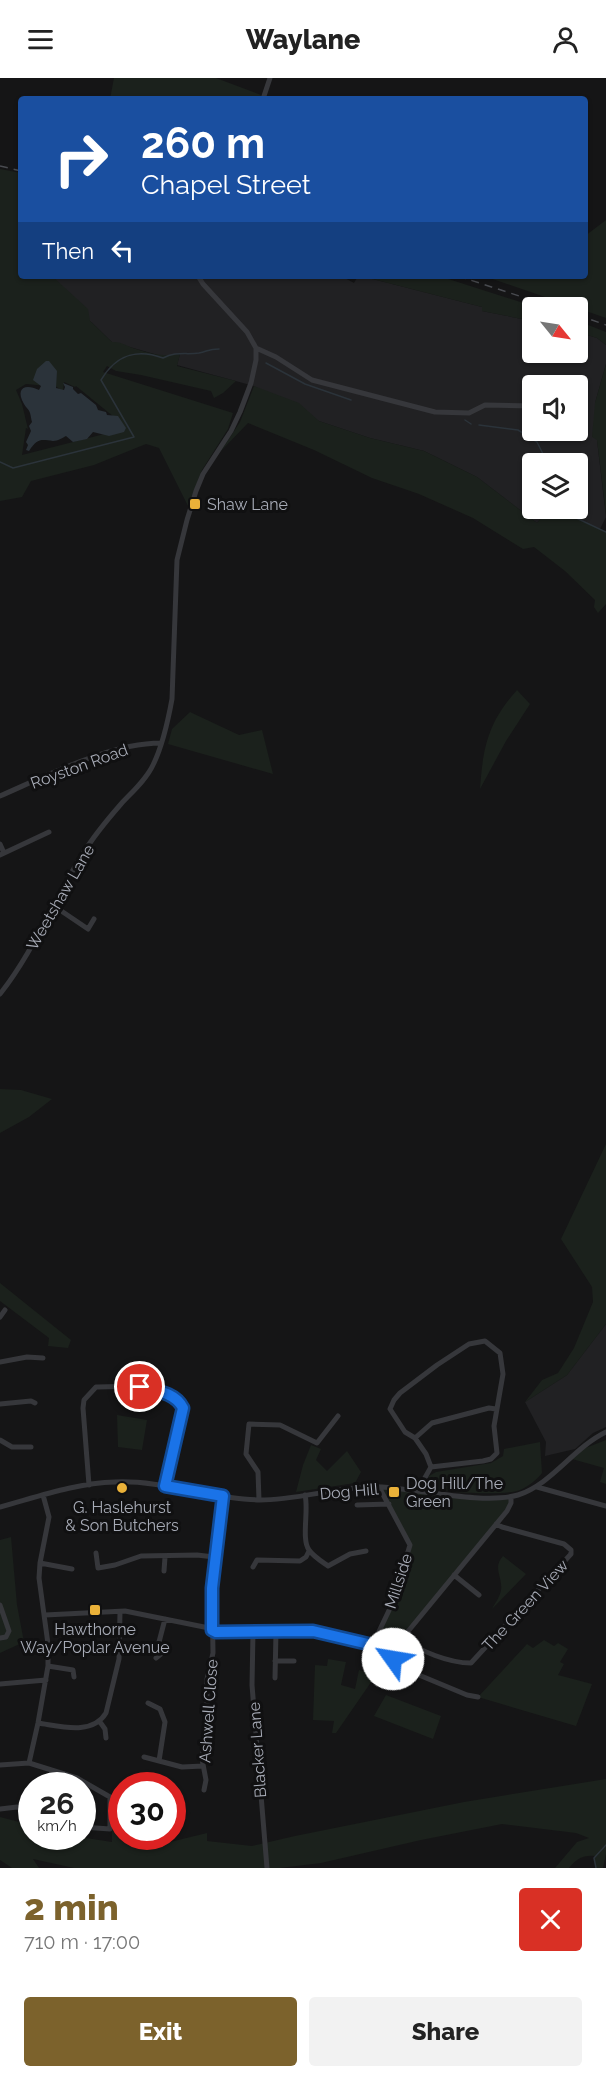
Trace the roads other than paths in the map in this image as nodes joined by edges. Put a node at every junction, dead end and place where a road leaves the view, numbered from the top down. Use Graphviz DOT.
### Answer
graph roads {
  1 [pos="270,78"];
  2 [pos="264,96"];
  3 [pos="200,279"];
  4 [pos="256,348"];
  5 [pos="522,406"];
  6 [pos="161,743"];
  7 [pos="0,796"];
  8 [pos="49,832"];
  9 [pos="0,844"];
  10 [pos="2,854"];
  11 [pos="54,906"];
  12 [pos="94,919"];
  13 [pos="0,994"];
  14 [pos="5,1310"];
  15 [pos="0,1317"];
  16 [pos="43,1358"];
  17 [pos="0,1362"];
  18 [pos="35,1403"];
  19 [pos="0,1404"];
  20 [pos="496,1409"];
  21 [pos="338,1416"];
  22 [pos="606,1432"];
  23 [pos="415,1437"];
  24 [pos="0,1440"];
  25 [pos="31,1448"];
  26 [pos="431,1467"];
  27 [pos="89,1485"];
  28 [pos="165,1486"];
  29 [pos="537,1486"];
  30 [pos="379,1487"];
  31 [pos="418,1490"];
  32 [pos="43,1496"];
  33 [pos="223,1496"];
  34 [pos="305,1496"];
  35 [pos="511,1497"];
  36 [pos="259,1500"];
  37 [pos="389,1504"];
  38 [pos="357,1505"];
  39 [pos="604,1506"];
  40 [pos="0,1508"];
  41 [pos="496,1524"];
  42 [pos="309,1551"];
  43 [pos="366,1551"];
  44 [pos="96,1553"];
  45 [pos="165,1557"];
  46 [pos="214,1557"];
  47 [pos="40,1563"];
  48 [pos="254,1567"];
  49 [pos="72,1569"];
  50 [pos="164,1571"];
  51 [pos="454,1575"];
  52 [pos="479,1595"];
  53 [pos="0,1605"];
  54 [pos="120,1612"];
  55 [pos="45,1616"];
  56 [pos="165,1619"];
  57 [pos="212,1630"];
  58 [pos="253,1632"];
  59 [pos="276,1632"];
  60 [pos="0,1638"];
  61 [pos="402,1639"];
  62 [pos="373,1644"];
  63 [pos="381,1647"];
  64 [pos="156,1658"];
  65 [pos="275,1661"];
  66 [pos="294,1661"];
  67 [pos="48,1666"];
  68 [pos="74,1677"];
  69 [pos="275,1678"];
  70 [pos="46,1680"];
  71 [pos="0,1684"];
  72 [pos="478,1697"];
  73 [pos="148,1703"];
  74 [pos="100,1722"];
  75 [pos="38,1723"];
  76 [pos="106,1738"];
  77 [pos="144,1757"];
  78 [pos="159,1761"];
  79 [pos="29,1763"];
  80 [pos="0,1765"];
  81 [pos="203,1766"];
  82 [pos="204,1790"];
  83 [pos="108,1796"];
  84 [pos="18,1808"];
  85 [pos="0,1809"];
  86 [pos="267,1868"];
  1 -- 2 [label="street"];
  3 -- 4 [label="street"];
  4 -- 5 [label="street"];
  4 -- 6 [label="street"];
  6 -- 7 [label="street, Royston Road"];
  6 -- 11 [label="street, Weetshaw Lane"];
  8 -- 10 [label="street"];
  9 -- 10 [label="street"];
  11 -- 12 [label="street"];
  11 -- 13 [label="street, Weetshaw Lane"];
  14 -- 15 [label="street"];
  16 -- 17 [label="street"];
  18 -- 19 [label="street"];
  20 -- 23 [label="street"];
  20 -- 23 [label="street"];
  20 -- 26 [label="street"];
  21 -- 36 [label="street"];
  22 -- 29 [label="street"];
  23 -- 26 [label="street"];
  24 -- 25 [label="street"];
  26 -- 31 [label="street"];
  27 -- 28 [label="street, Dog Hill"];
  27 -- 28 [label="street"];
  27 -- 32 [label="street, Dog Hill"];
  28 -- 33 [label="street, Dog Hill"];
  29 -- 35 [label="street"];
  29 -- 39 [label="street"];
  30 -- 31 [label="street, Dog Hill"];
  30 -- 34 [label="street, Dog Hill"];
  30 -- 37 [label="street, Millside"];
  31 -- 35 [label="street, Dog Hill"];
  32 -- 40 [label="street, Dog Hill"];
  32 -- 47 [label="street"];
  33 -- 36 [label="street, Dog Hill"];
  33 -- 46 [label="street, Ashwell Close"];
  34 -- 36 [label="street, Dog Hill"];
  34 -- 42 [label="street"];
  35 -- 41 [label="street"];
  37 -- 38 [label="street"];
  37 -- 62 [label="street, Millside"];
  41 -- 51 [label="street"];
  41 -- 61 [label="street, The Green View"];
  42 -- 43 [label="street"];
  42 -- 48 [label="street"];
  44 -- 45 [label="street"];
  45 -- 46 [label="street"];
  45 -- 50 [label="street"];
  46 -- 57 [label="street, Ashwell Close"];
  47 -- 49 [label="street"];
  47 -- 55 [label="street"];
  51 -- 52 [label="street"];
  51 -- 61 [label="street"];
  53 -- 60 [label="street"];
  54 -- 55 [label="street"];
  54 -- 56 [label="street"];
  54 -- 74 [label="street"];
  55 -- 67 [label="street"];
  56 -- 57 [label="street"];
  56 -- 64 [label="street"];
  57 -- 58 [label="street"];
  57 -- 81 [label="street, Ashwell Close"];
  58 -- 59 [label="street"];
  58 -- 86 [label="street, Blacker Lane"];
  59 -- 62 [label="street"];
  59 -- 65 [label="street"];
  61 -- 63 [label="street"];
  62 -- 63 [label="street"];
  63 -- 72 [label="street"];
  65 -- 66 [label="street"];
  65 -- 69 [label="street"];
  67 -- 68 [label="street"];
  67 -- 70 [label="street"];
  70 -- 71 [label="street"];
  70 -- 75 [label="street"];
  73 -- 78 [label="street"];
  74 -- 75 [label="street"];
  74 -- 76 [label="street"];
  75 -- 79 [label="street"];
  77 -- 78 [label="street"];
  78 -- 81 [label="street"];
  79 -- 80 [label="street"];
  79 -- 83 [label="street"];
  81 -- 82 [label="street, Ashwell Close"];
  84 -- 85 [label="street"];
}
